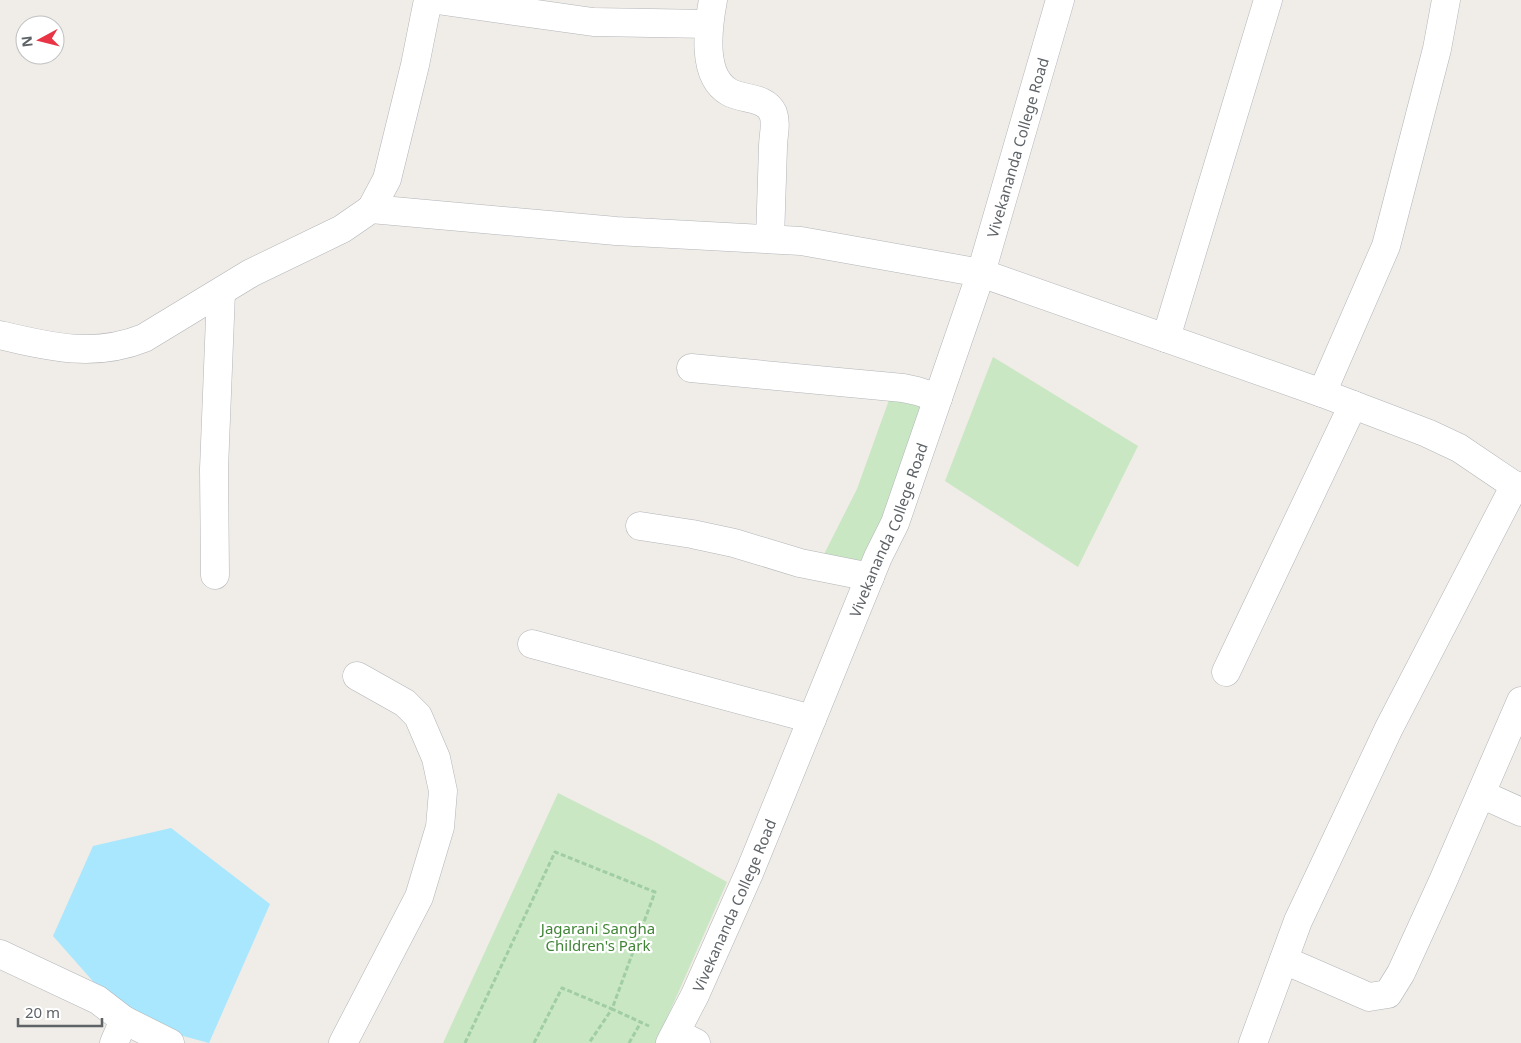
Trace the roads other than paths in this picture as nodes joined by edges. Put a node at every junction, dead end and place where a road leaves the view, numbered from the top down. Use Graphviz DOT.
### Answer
graph roads {
  1 [pos="428,0"];
  2 [pos="437,0"];
  3 [pos="1060,0"];
  4 [pos="1268,0"];
  5 [pos="1446,0"];
  6 [pos="711,12"];
  7 [pos="371,208"];
  8 [pos="770,239"];
  9 [pos="981,273"];
  10 [pos="221,292"];
  11 [pos="0,335"];
  12 [pos="1166,338"];
  13 [pos="691,368"];
  14 [pos="1322,393"];
  15 [pos="938,398"];
  16 [pos="1353,405"];
  17 [pos="1518,488"];
  18 [pos="640,526"];
  19 [pos="215,575"];
  20 [pos="870,577"];
  21 [pos="532,644"];
  22 [pos="1226,672"];
  23 [pos="357,676"];
  24 [pos="1521,701"];
  25 [pos="812,719"];
  26 [pos="1481,794"];
  27 [pos="1521,812"];
  28 [pos="0,954"];
  29 [pos="1284,960"];
  30 [pos="119,1032"];
  31 [pos="680,1040"];
  32 [pos="170,1043"];
  33 [pos="342,1043"];
  34 [pos="1253,1043"];
  1 -- 7 [label="street"];
  2 -- 6 [label="street"];
  3 -- 9 [label="street, Vivekananda College Road"];
  4 -- 12 [label="street"];
  5 -- 14 [label="street"];
  6 -- 8 [label="street"];
  7 -- 8 [label="street"];
  7 -- 10 [label="street"];
  8 -- 9 [label="street"];
  9 -- 12 [label="street"];
  9 -- 15 [label="street, Vivekananda College Road"];
  10 -- 11 [label="street"];
  10 -- 19 [label="street"];
  12 -- 14 [label="street"];
  13 -- 15 [label="street"];
  14 -- 16 [label="street"];
  15 -- 20 [label="street, Vivekananda College Road"];
  16 -- 17 [label="street"];
  16 -- 22 [label="street"];
  17 -- 29 [label="street"];
  18 -- 20 [label="street"];
  20 -- 25 [label="street, Vivekananda College Road"];
  21 -- 25 [label="street"];
  23 -- 33 [label="street"];
  24 -- 26 [label="street"];
  25 -- 31 [label="street, Vivekananda College Road"];
  26 -- 27 [label="street"];
  26 -- 29 [label="street"];
  28 -- 30 [label="street"];
  29 -- 34 [label="street"];
  30 -- 32 [label="street"];
}
